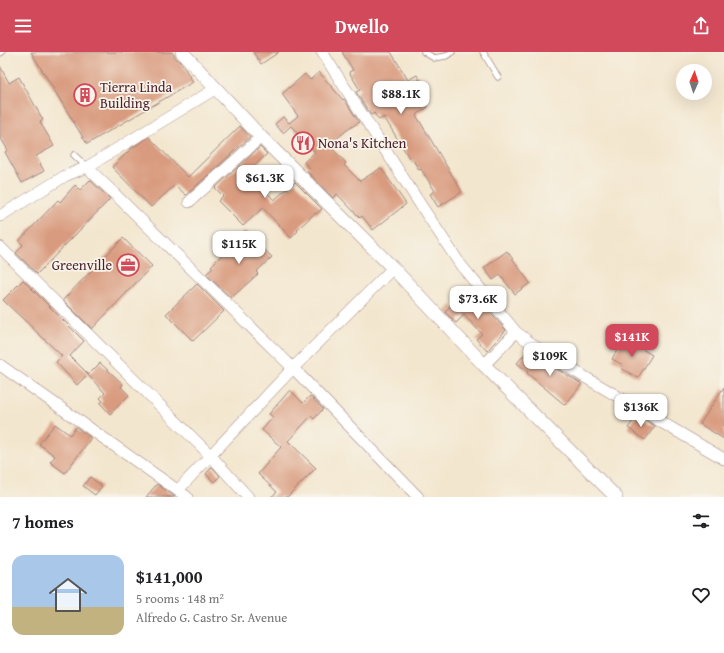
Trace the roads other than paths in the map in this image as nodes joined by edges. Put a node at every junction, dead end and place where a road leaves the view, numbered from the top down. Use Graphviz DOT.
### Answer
graph roads {
  1 [pos="322,52"];
  2 [pos="424,52"];
  3 [pos="452,52"];
  4 [pos="483,52"];
  5 [pos="187,54"];
  6 [pos="498,77"];
  7 [pos="215,89"];
  8 [pos="261,138"];
  9 [pos="74,155"];
  10 [pos="87,167"];
  11 [pos="189,202"];
  12 [pos="0,216"];
  13 [pos="0,247"];
  14 [pos="393,268"];
  15 [pos="516,332"];
  16 [pos="0,365"];
  17 [pos="484,365"];
  18 [pos="293,368"];
  19 [pos="211,456"];
  20 [pos="724,459"];
  21 [pos="178,490"];
  22 [pos="187,497"];
  23 [pos="248,497"];
  24 [pos="418,497"];
  25 [pos="616,497"];
  1 -- 15 [label="street"];
  2 -- 3 [label="lane"];
  4 -- 6 [label="lane"];
  5 -- 7 [label="street"];
  7 -- 8 [label="street"];
  7 -- 10 [label="street"];
  8 -- 11 [label="street"];
  8 -- 14 [label="street"];
  9 -- 10 [label="lane"];
  10 -- 12 [label="street"];
  10 -- 18 [label="street"];
  13 -- 19 [label="street"];
  14 -- 17 [label="street"];
  14 -- 18 [label="street"];
  15 -- 17 [label="street"];
  15 -- 20 [label="street"];
  16 -- 21 [label="street"];
  17 -- 25 [label="street"];
  18 -- 19 [label="street"];
  18 -- 24 [label="street"];
  19 -- 21 [label="street"];
  19 -- 23 [label="street"];
  21 -- 22 [label="street"];
}
